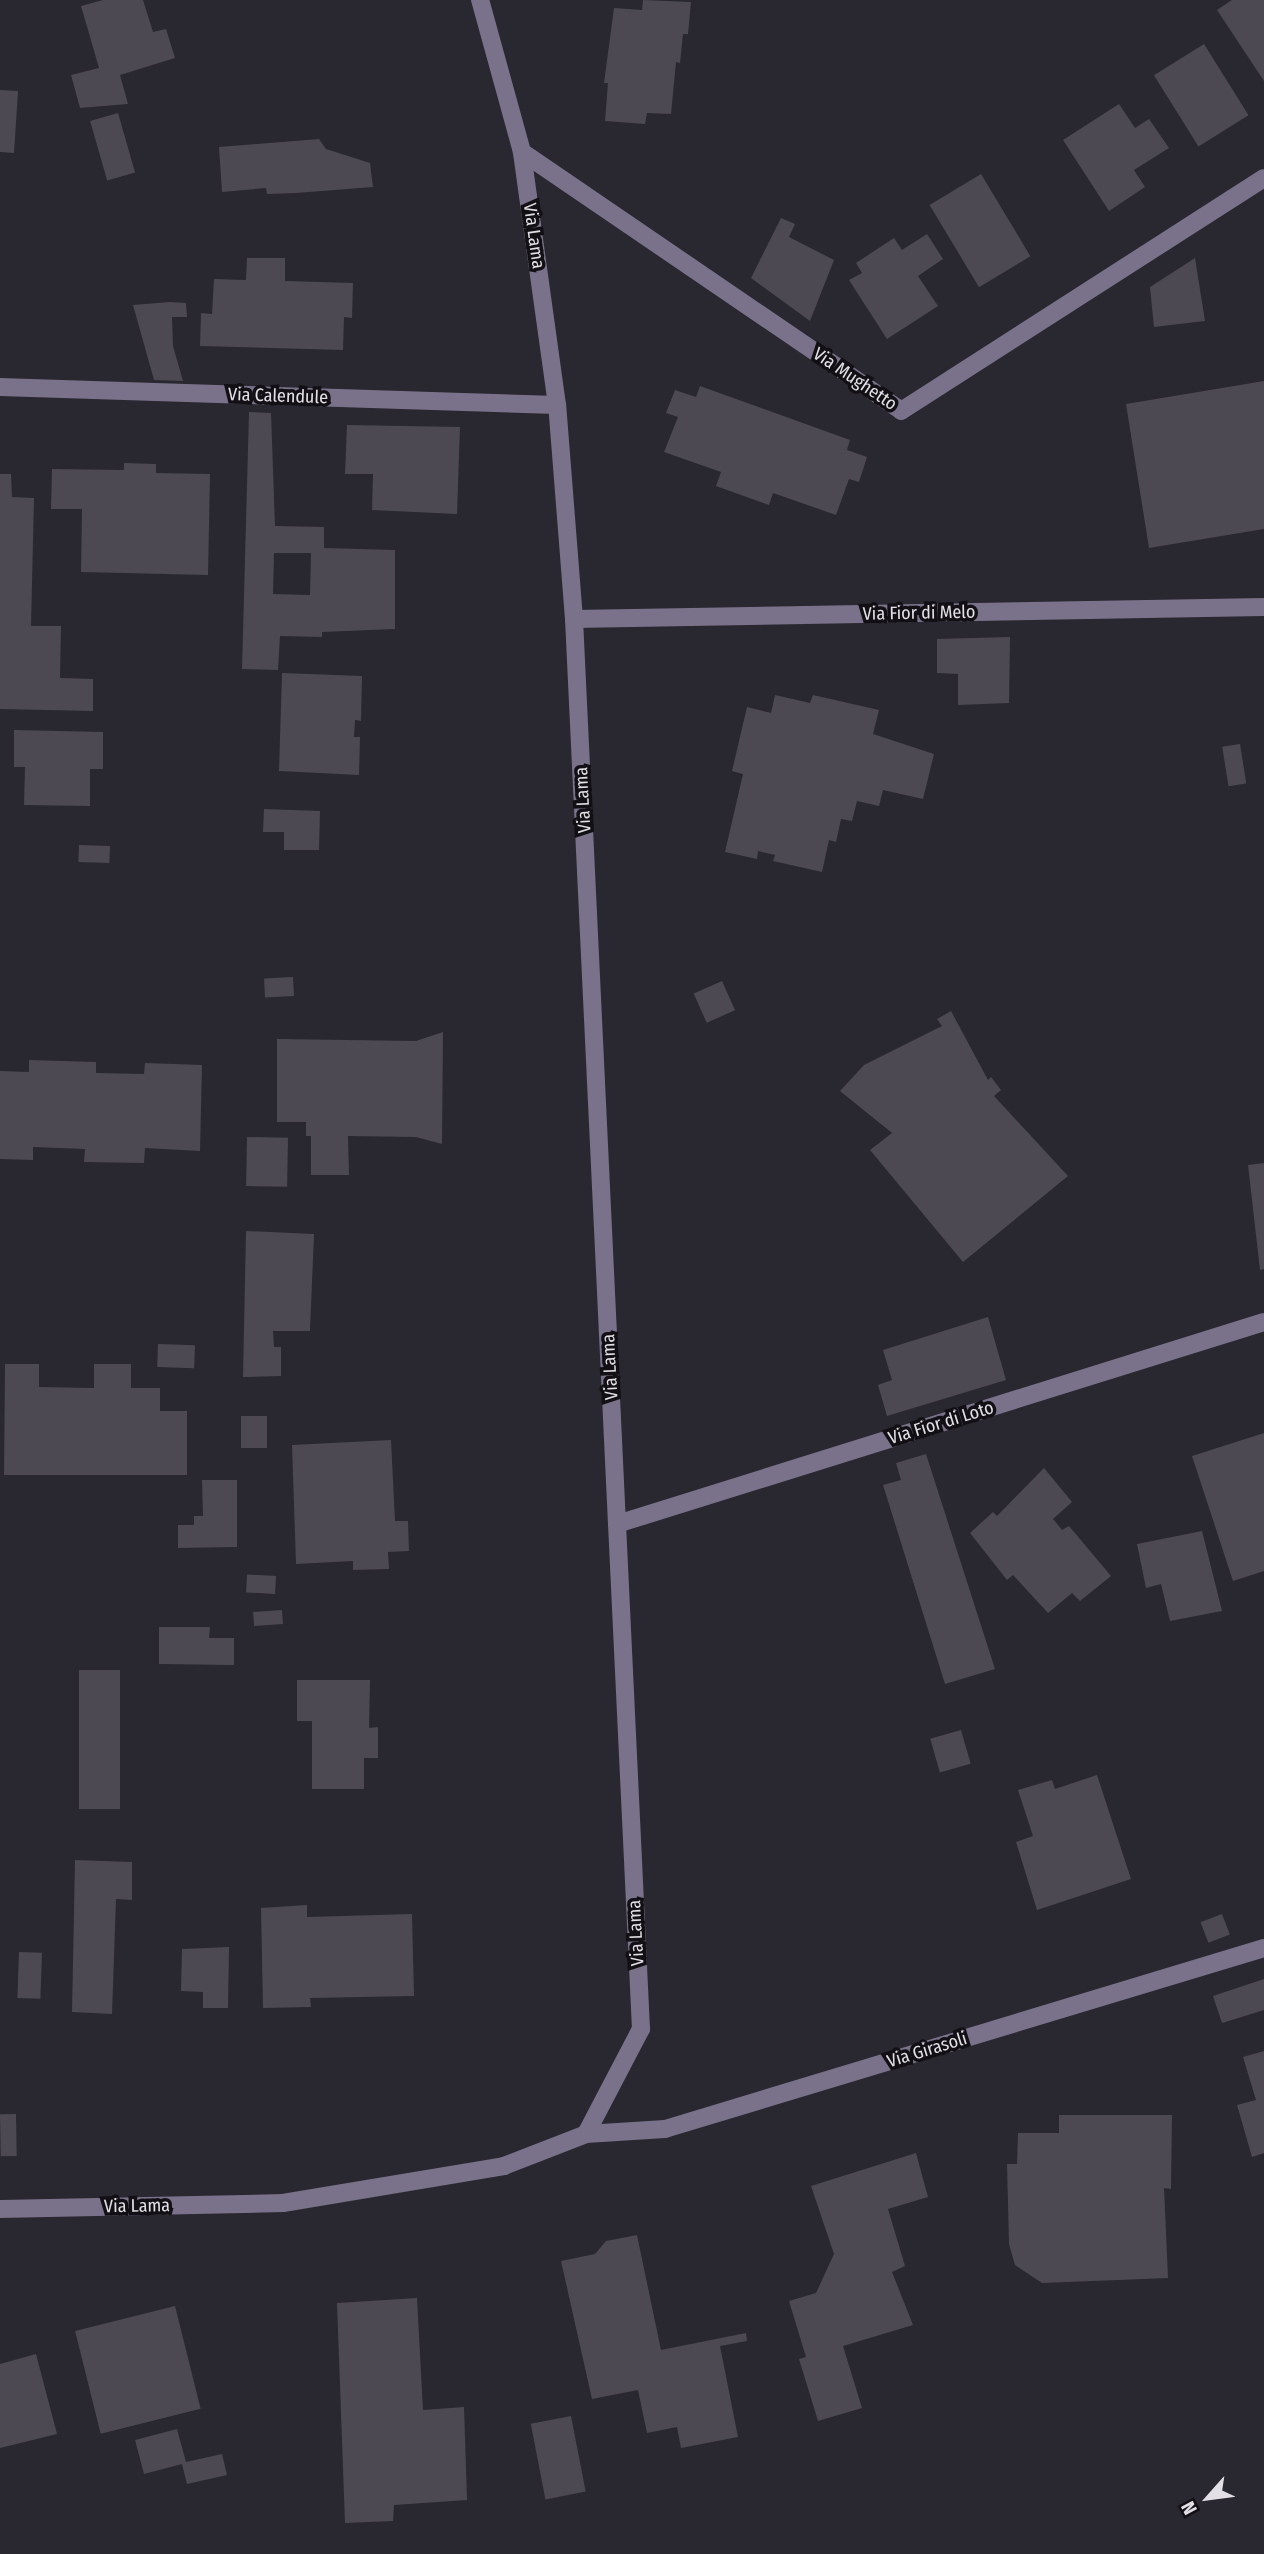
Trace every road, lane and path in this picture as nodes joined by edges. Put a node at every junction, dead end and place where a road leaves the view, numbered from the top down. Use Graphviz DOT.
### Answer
graph roads {
  1 [pos="480,0"];
  2 [pos="522,152"];
  3 [pos="1264,178"];
  4 [pos="0,387"];
  5 [pos="557,405"];
  6 [pos="1264,607"];
  7 [pos="574,619"];
  8 [pos="1264,1322"];
  9 [pos="618,1524"];
  10 [pos="1264,1948"];
  11 [pos="586,2134"];
  12 [pos="0,2209"];
  1 -- 2 [label="street, Via Lama"];
  2 -- 3 [label="street, Via Mughetto"];
  2 -- 5 [label="street, Via Lama"];
  4 -- 5 [label="street, Via Calendule"];
  5 -- 7 [label="street, Via Lama"];
  6 -- 7 [label="street, Via Fior di Melo"];
  7 -- 9 [label="street, Via Lama"];
  8 -- 9 [label="street, Via Fior di Loto"];
  9 -- 11 [label="street, Via Lama"];
  10 -- 11 [label="street, Via Girasoli"];
  11 -- 12 [label="street, Via Lama"];
}
